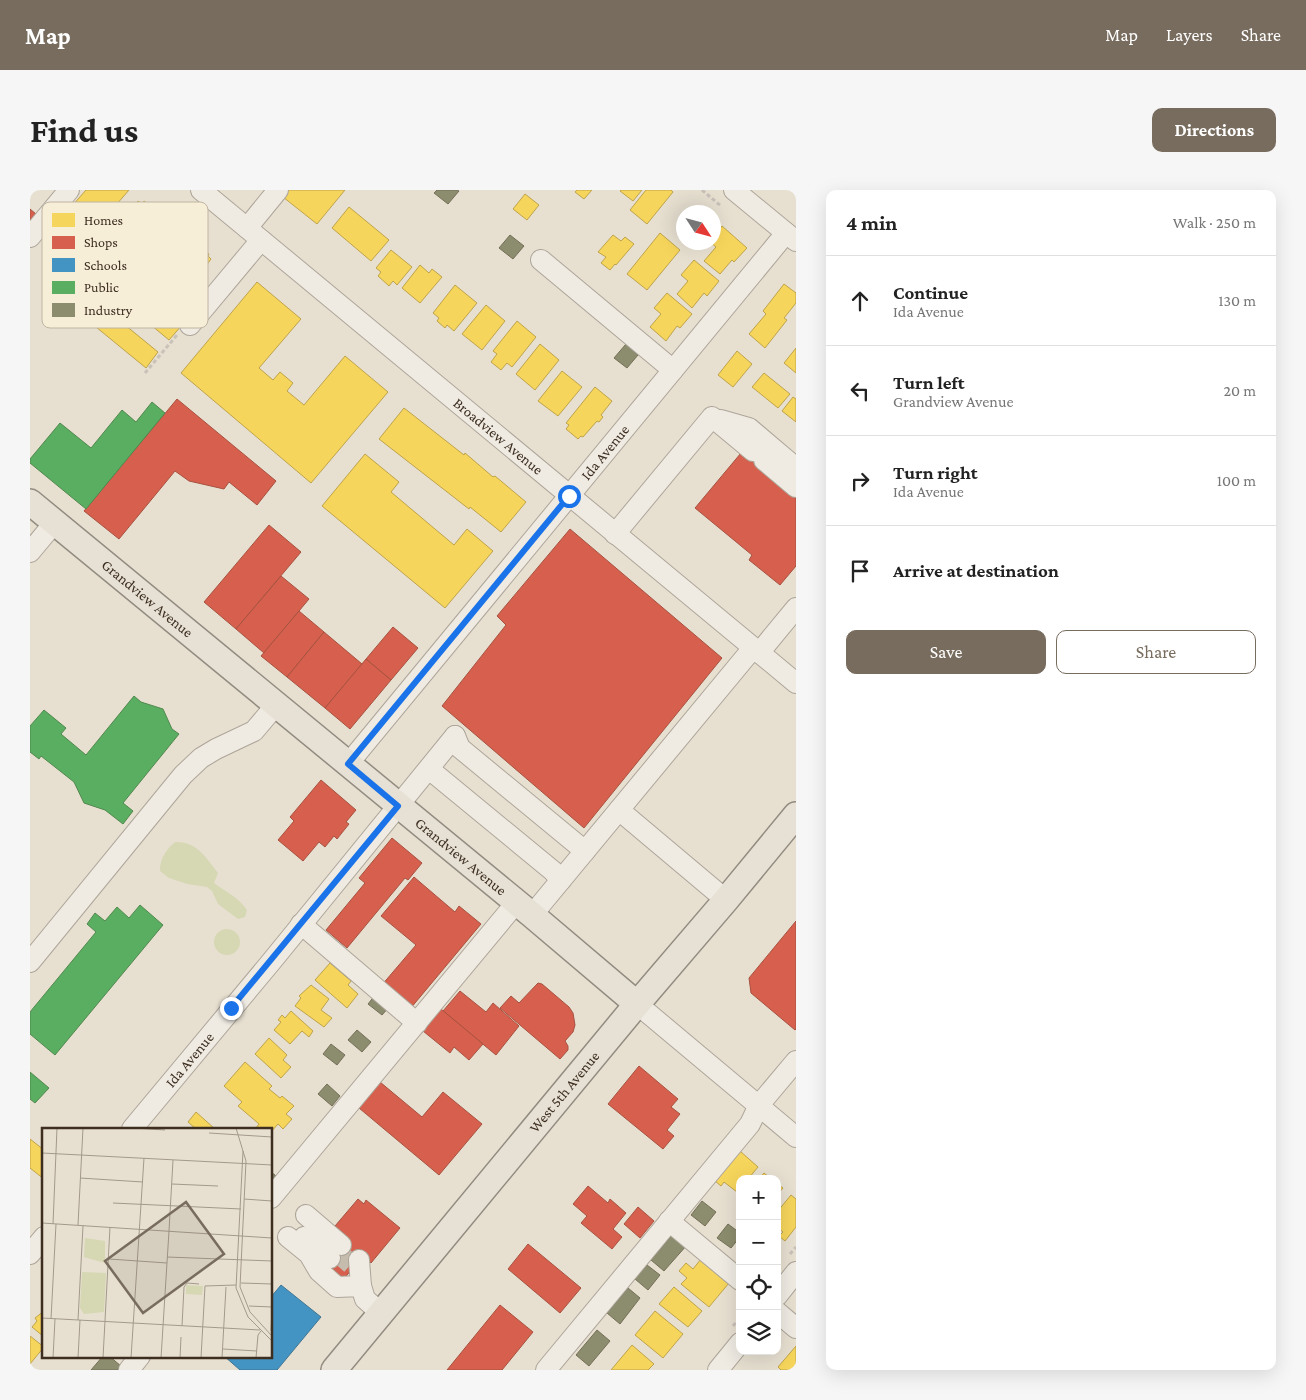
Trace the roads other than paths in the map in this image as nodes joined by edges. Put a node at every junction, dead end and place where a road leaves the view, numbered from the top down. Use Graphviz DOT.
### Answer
graph roads {
  1 [pos="69,190"];
  2 [pos="201,190"];
  3 [pos="278,190"];
  4 [pos="734,190"];
  5 [pos="59,202"];
  6 [pos="42,223"];
  7 [pos="254,234"];
  8 [pos="30,237"];
  9 [pos="791,237"];
  10 [pos="542,260"];
  11 [pos="208,296"];
  12 [pos="672,370"];
  13 [pos="712,417"];
  14 [pos="796,468"];
  15 [pos="796,487"];
  16 [pos="569,496"];
  17 [pos="30,502"];
  18 [pos="55,522"];
  19 [pos="615,534"];
  20 [pos="30,552"];
  21 [pos="796,608"];
  22 [pos="756,650"];
  23 [pos="796,683"];
  24 [pos="276,704"];
  25 [pos="348,764"];
  26 [pos="429,769"];
  27 [pos="398,806"];
  28 [pos="619,810"];
  29 [pos="796,815"];
  30 [pos="589,846"];
  31 [pos="561,880"];
  32 [pos="726,900"];
  33 [pos="524,909"];
  34 [pos="301,924"];
  35 [pos="30,962"];
  36 [pos="636,1004"];
  37 [pos="417,1022"];
  38 [pos="796,1061"];
  39 [pos="759,1105"];
  40 [pos="133,1128"];
  41 [pos="796,1137"];
  42 [pos="272,1197"];
  43 [pos="669,1221"];
  44 [pos="42,1239"];
  45 [pos="336,1252"];
  46 [pos="30,1254"];
  47 [pos="796,1272"];
  48 [pos="736,1277"];
  49 [pos="781,1291"];
  50 [pos="381,1313"];
  51 [pos="781,1315"];
  52 [pos="796,1328"];
  53 [pos="736,1348"];
  54 [pos="138,1358"];
  55 [pos="129,1370"];
  56 [pos="334,1370"];
  57 [pos="546,1370"];
  58 [pos="718,1370"];
  1 -- 5 [label="street"];
  2 -- 7 [label="street, Broadview Avenue"];
  3 -- 7 [label="street"];
  4 -- 9 [label="street"];
  6 -- 8 [label="street"];
  7 -- 11 [label="street"];
  7 -- 16 [label="street, Broadview Avenue"];
  9 -- 12 [label="street, Ida Avenue"];
  10 -- 12 [label="street"];
  12 -- 16 [label="street, Ida Avenue"];
  13 -- 14 [label="street"];
  13 -- 15 [label="street"];
  13 -- 19 [label="street"];
  16 -- 19 [label="street, Broadview Avenue"];
  16 -- 25 [label="street, Ida Avenue"];
  17 -- 18 [label="main road, Grandview Avenue"];
  18 -- 20 [label="street"];
  18 -- 24 [label="main road, Grandview Avenue"];
  19 -- 22 [label="street, Broadview Avenue"];
  21 -- 22 [label="street"];
  22 -- 23 [label="street, Broadview Avenue"];
  22 -- 28 [label="street"];
  24 -- 25 [label="main road, Grandview Avenue"];
  24 -- 35 [label="street"];
  25 -- 27 [label="main road, Grandview Avenue"];
  26 -- 27 [label="street, Ida Avenue"];
  26 -- 30 [label="street, Ida Avenue"];
  26 -- 31 [label="street"];
  27 -- 33 [label="main road, Grandview Avenue"];
  27 -- 34 [label="street, Ida Avenue"];
  28 -- 30 [label="street"];
  28 -- 32 [label="street"];
  29 -- 32 [label="main road, West 5th Avenue"];
  30 -- 31 [label="street"];
  31 -- 33 [label="street"];
  32 -- 36 [label="main road, West 5th Avenue"];
  33 -- 36 [label="main road, Grandview Avenue"];
  33 -- 37 [label="street"];
  34 -- 37 [label="street"];
  34 -- 40 [label="street, Ida Avenue"];
  36 -- 39 [label="street, Grandview Avenue"];
  36 -- 50 [label="main road, West 5th Avenue"];
  37 -- 42 [label="street"];
  38 -- 39 [label="street"];
  39 -- 41 [label="street, Grandview Avenue"];
  39 -- 43 [label="street"];
  43 -- 48 [label="street"];
  43 -- 57 [label="street"];
  44 -- 46 [label="street"];
  45 -- 50 [label="street"];
  47 -- 49 [label="street"];
  50 -- 56 [label="main road, West 5th Avenue"];
  51 -- 52 [label="street"];
  53 -- 58 [label="street"];
  54 -- 55 [label="street"];
}
